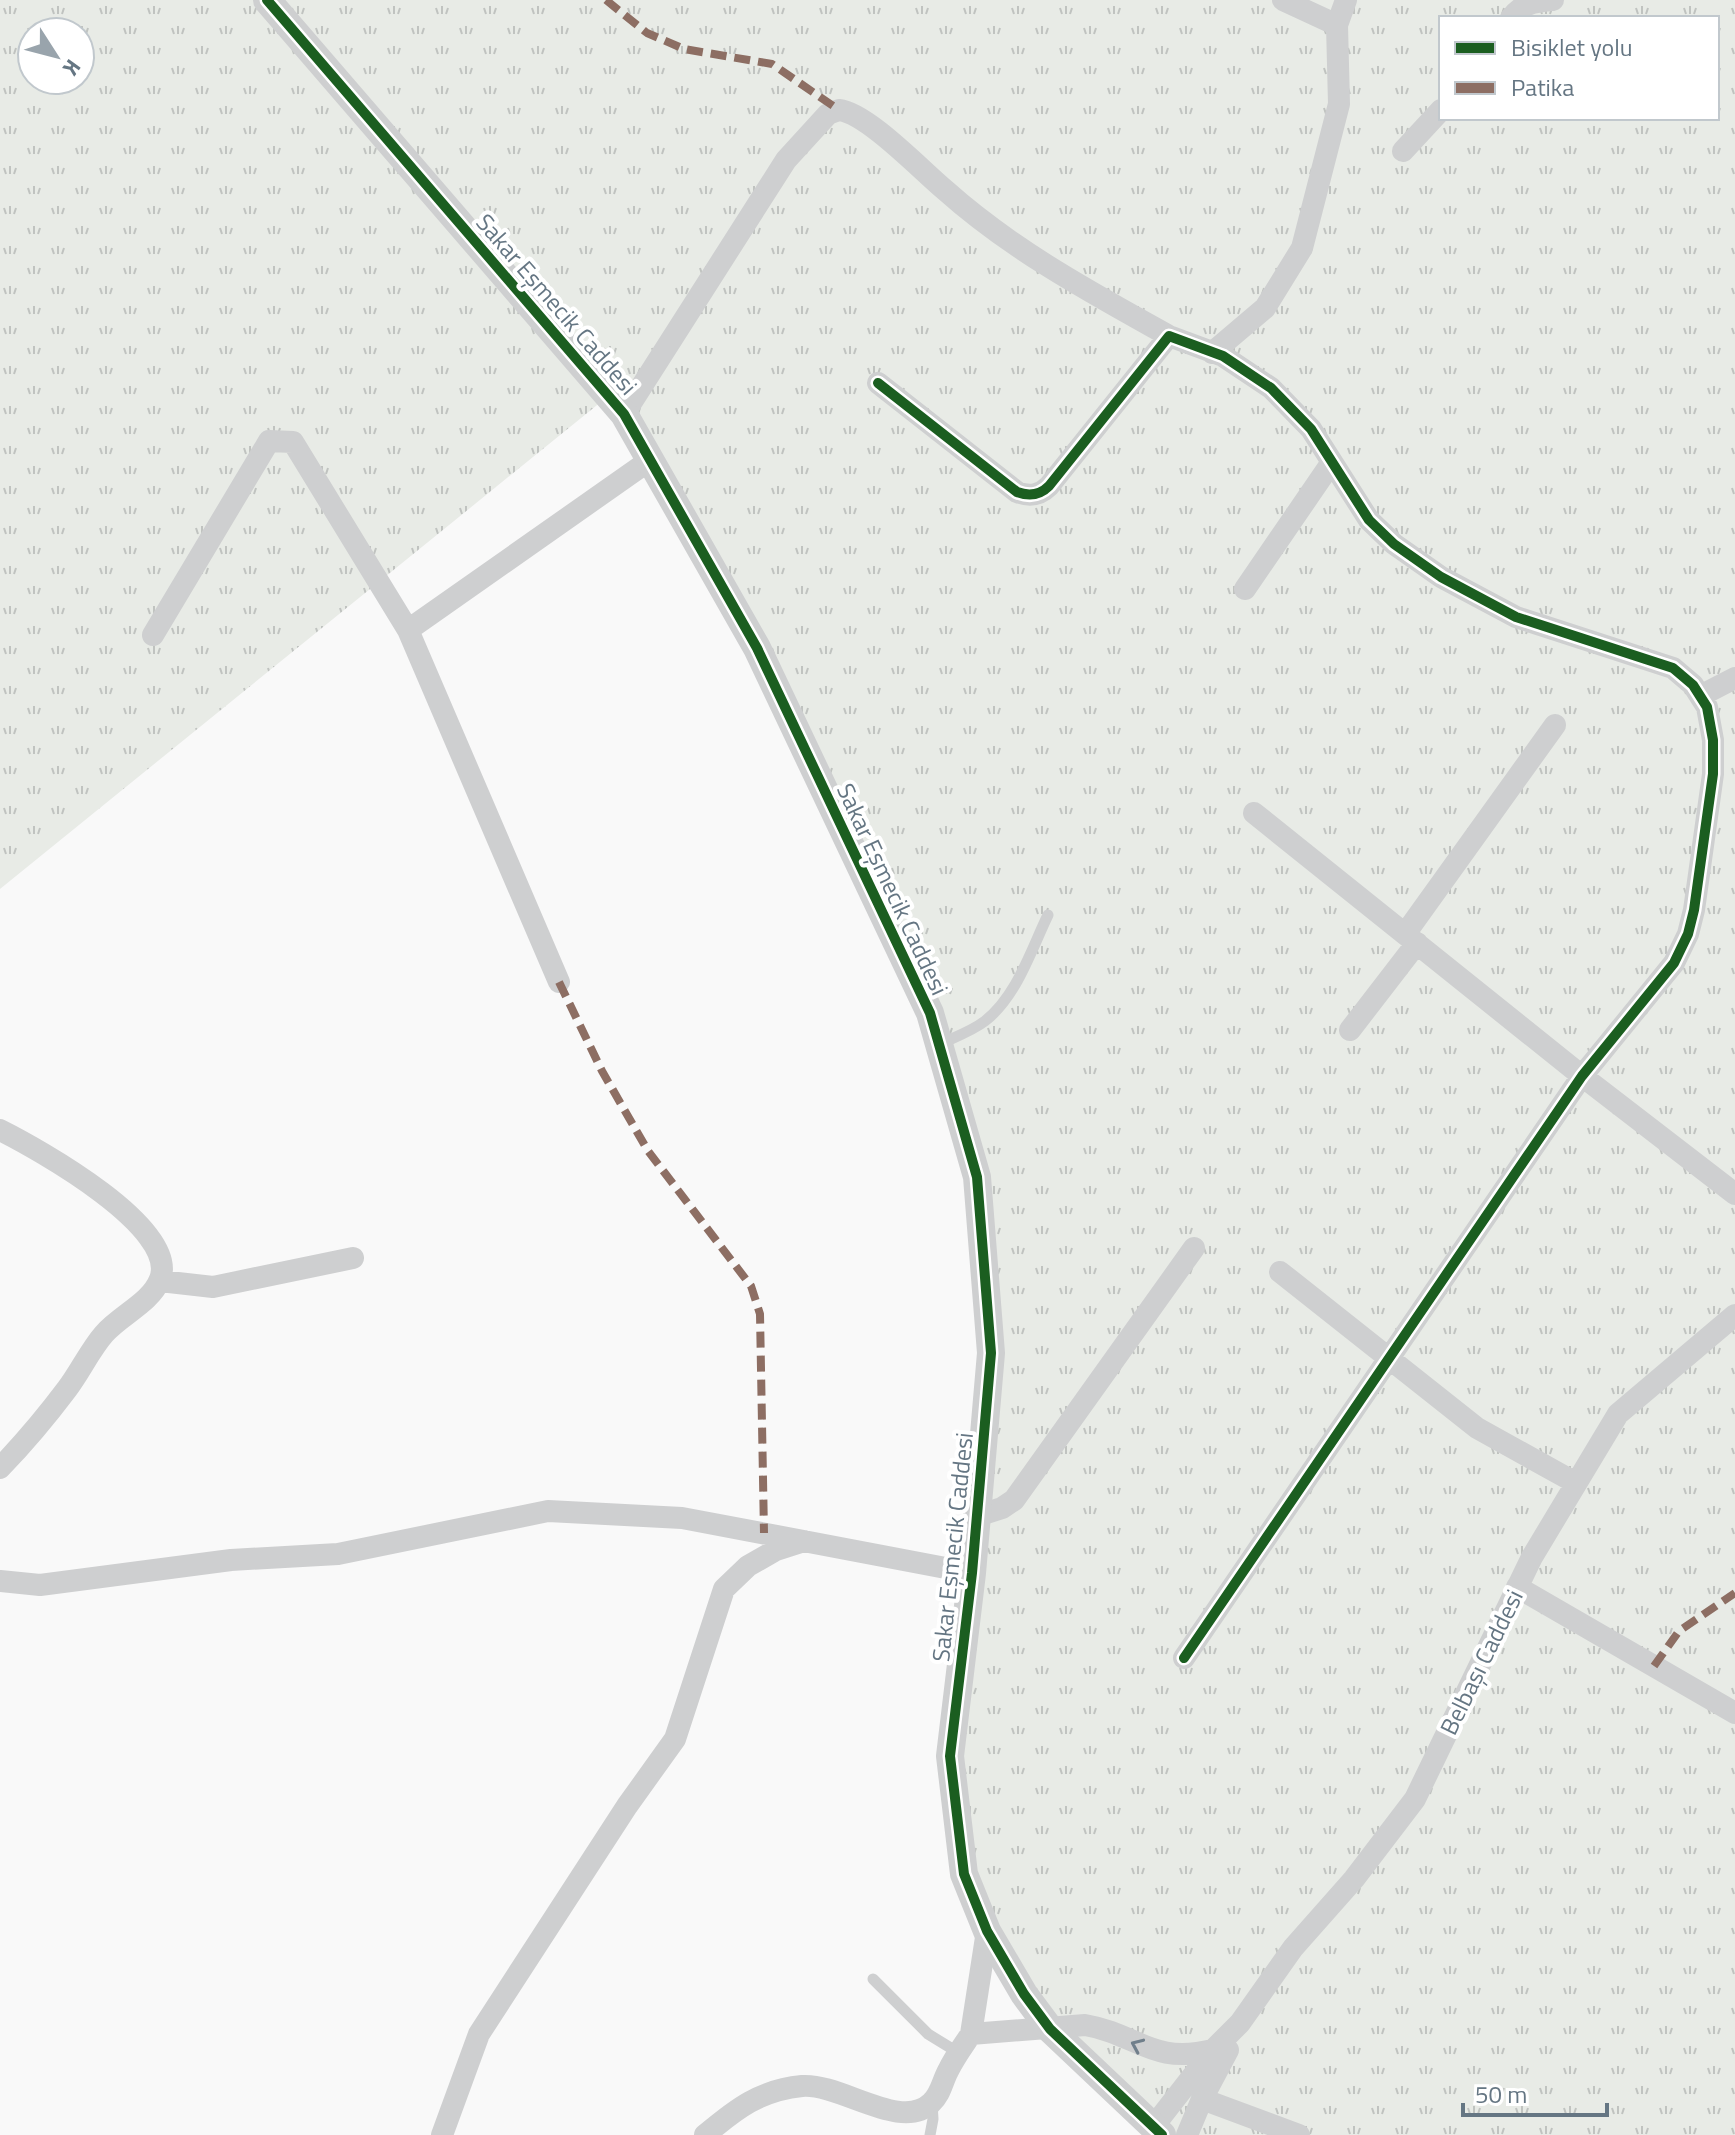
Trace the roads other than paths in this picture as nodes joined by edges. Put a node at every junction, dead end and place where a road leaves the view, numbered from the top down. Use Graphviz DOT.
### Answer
graph roads {
  1 [pos="1283,0"];
  2 [pos="1346,0"];
  3 [pos="1553,0"];
  4 [pos="273,2"];
  5 [pos="1512,16"];
  6 [pos="1337,25"];
  7 [pos="1439,112"];
  8 [pos="1403,151"];
  9 [pos="1169,336"];
  10 [pos="1212,353"];
  11 [pos="878,383"];
  12 [pos="624,414"];
  13 [pos="650,460"];
  14 [pos="1332,462"];
  15 [pos="1245,589"];
  16 [pos="408,630"];
  17 [pos="153,635"];
  18 [pos="1735,678"];
  19 [pos="1700,696"];
  20 [pos="1555,725"];
  21 [pos="1254,813"];
  22 [pos="1048,915"];
  23 [pos="1411,938"];
  24 [pos="559,982"];
  25 [pos="1350,1030"];
  26 [pos="939,1045"];
  27 [pos="1582,1076"];
  28 [pos="0,1130"];
  29 [pos="1735,1194"];
  30 [pos="1194,1248"];
  31 [pos="353,1258"];
  32 [pos="1280,1272"];
  33 [pos="160,1281"];
  34 [pos="1735,1315"];
  35 [pos="1389,1357"];
  36 [pos="0,1468"];
  37 [pos="1576,1483"];
  38 [pos="977,1516"];
  39 [pos="807,1541"];
  40 [pos="972,1573"];
  41 [pos="0,1581"];
  42 [pos="1517,1587"];
  43 [pos="1184,1658"];
  44 [pos="1735,1713"];
  45 [pos="987,1931"];
  46 [pos="873,1979"];
  47 [pos="1240,2023"];
  48 [pos="1050,2029"];
  49 [pos="971,2034"];
  50 [pos="1213,2050"];
  51 [pos="959,2053"];
  52 [pos="1202,2099"];
  53 [pos="932,2103"];
  54 [pos="1157,2131"];
  55 [pos="442,2135"];
  56 [pos="705,2135"];
  57 [pos="930,2135"];
  58 [pos="1187,2135"];
  59 [pos="1299,2135"];
  1 -- 6 [label="street"];
  2 -- 6 [label="street"];
  3 -- 5 [label="street"];
  4 -- 12 [label="street, Sakar Eşmecik Caddesi"];
  6 -- 10 [label="street"];
  7 -- 8 [label="street"];
  9 -- 10 [label="street"];
  9 -- 11 [label="street"];
  9 -- 12 [label="street"];
  10 -- 14 [label="street"];
  12 -- 13 [label="street, Sakar Eşmecik Caddesi"];
  13 -- 16 [label="street"];
  13 -- 26 [label="street, Sakar Eşmecik Caddesi"];
  14 -- 15 [label="street"];
  14 -- 19 [label="street"];
  16 -- 17 [label="street"];
  16 -- 24 [label="street"];
  18 -- 19 [label="street"];
  19 -- 27 [label="street"];
  20 -- 23 [label="street"];
  21 -- 23 [label="street"];
  22 -- 26 [label="lane"];
  23 -- 25 [label="street"];
  23 -- 27 [label="street"];
  26 -- 38 [label="street, Sakar Eşmecik Caddesi"];
  27 -- 29 [label="street"];
  27 -- 35 [label="street"];
  28 -- 33 [label="street"];
  30 -- 38 [label="street"];
  31 -- 33 [label="street"];
  32 -- 35 [label="street"];
  33 -- 36 [label="street"];
  34 -- 37 [label="street, Belbaşı Caddesi"];
  35 -- 37 [label="street"];
  35 -- 43 [label="street"];
  37 -- 42 [label="street, Belbaşı Caddesi"];
  38 -- 40 [label="street, Sakar Eşmecik Caddesi"];
  39 -- 40 [label="street"];
  39 -- 41 [label="street"];
  39 -- 55 [label="street"];
  40 -- 45 [label="street, Sakar Eşmecik Caddesi"];
  42 -- 44 [label="street"];
  42 -- 47 [label="street, Belbaşı Caddesi"];
  45 -- 48 [label="street, Sakar Eşmecik Caddesi"];
  45 -- 49 [label="street"];
  46 -- 51 [label="lane"];
  47 -- 50 [label="street, Belbaşı Caddesi"];
  47 -- 52 [label="street, Belbaşı Caddesi"];
  48 -- 49 [label="street"];
  50 -- 48 [label="street, one-way"];
  48 -- 54 [label="street, Sakar Eşmecik Caddesi"];
  49 -- 51 [label="street"];
  50 -- 54 [label="street, Belbaşı Caddesi"];
  51 -- 53 [label="street"];
  52 -- 58 [label="street, Belbaşı Caddesi"];
  52 -- 59 [label="street"];
  53 -- 56 [label="street"];
  53 -- 57 [label="lane"];
}
